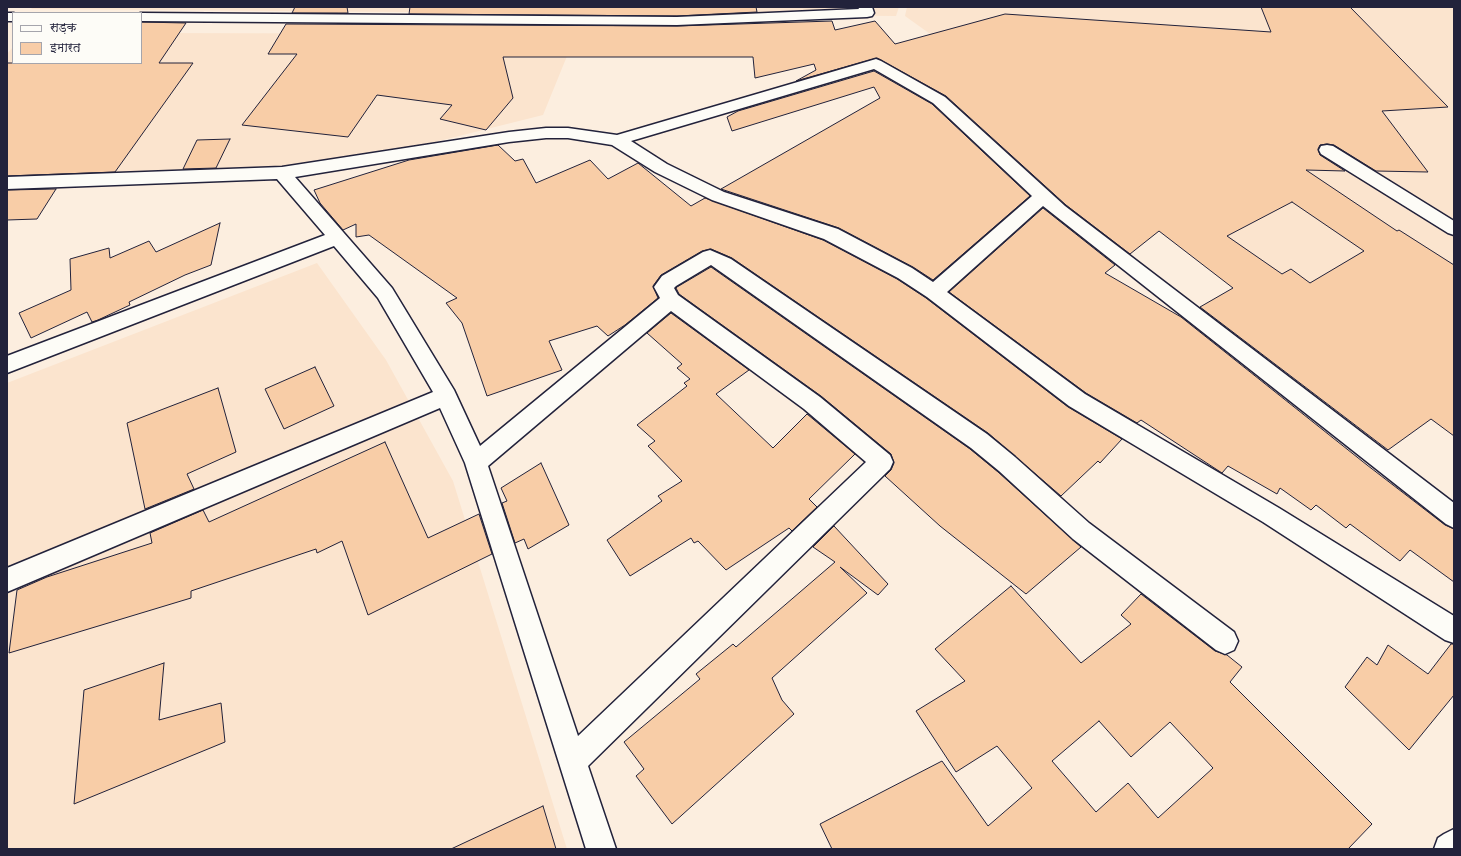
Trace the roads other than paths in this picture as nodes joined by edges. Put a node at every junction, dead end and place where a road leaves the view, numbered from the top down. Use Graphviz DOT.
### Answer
graph roads {
  1 [pos="866,7"];
  2 [pos="779,12"];
  3 [pos="257,13"];
  4 [pos="142,17"];
  5 [pos="617,140"];
  6 [pos="1327,150"];
  7 [pos="282,173"];
  8 [pos="7,183"];
  9 [pos="1043,196"];
  10 [pos="1454,229"];
  11 [pos="336,238"];
  12 [pos="934,292"];
  13 [pos="671,300"];
  14 [pos="7,365"];
  15 [pos="446,396"];
  16 [pos="476,463"];
  17 [pos="1454,517"];
  18 [pos="7,580"];
  19 [pos="1454,631"];
  20 [pos="1224,641"];
  21 [pos="572,762"];
  22 [pos="1454,844"];
  23 [pos="601,849"];
  24 [pos="1449,849"];
  1 -- 2 [label="street"];
  2 -- 3 [label="street"];
  3 -- 4 [label="street"];
  5 -- 7 [label="street"];
  5 -- 9 [label="street"];
  5 -- 12 [label="street"];
  6 -- 10 [label="street"];
  7 -- 8 [label="street"];
  7 -- 11 [label="street"];
  9 -- 12 [label="street"];
  9 -- 17 [label="street"];
  11 -- 14 [label="street"];
  11 -- 15 [label="street"];
  12 -- 19 [label="street"];
  13 -- 16 [label="street"];
  13 -- 20 [label="street"];
  13 -- 21 [label="street"];
  15 -- 16 [label="street"];
  15 -- 18 [label="street"];
  16 -- 21 [label="street"];
  21 -- 23 [label="street"];
  22 -- 24 [label="street"];
}
